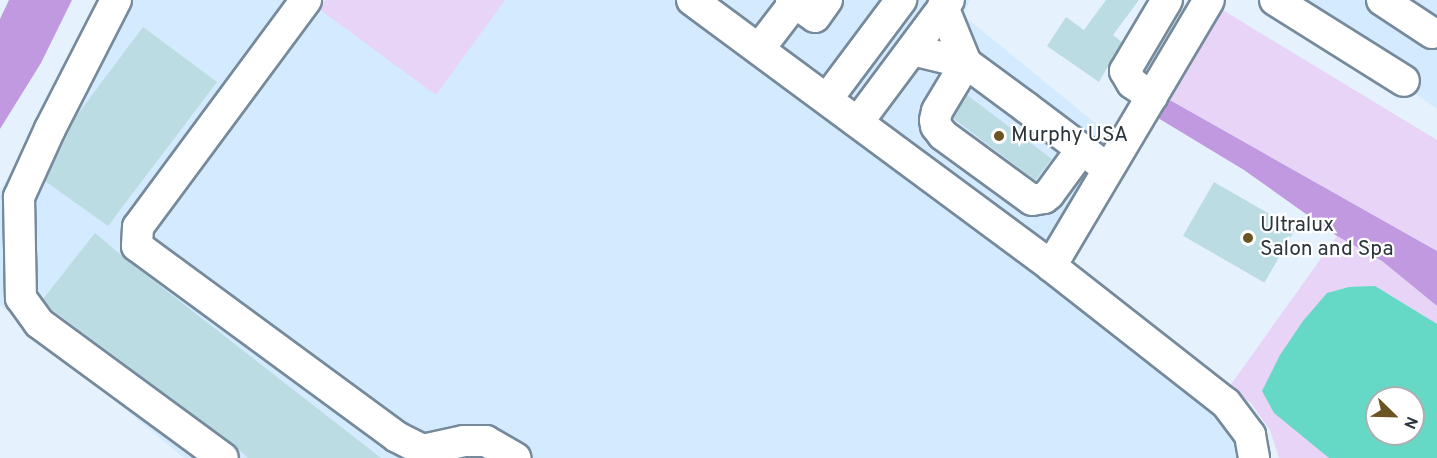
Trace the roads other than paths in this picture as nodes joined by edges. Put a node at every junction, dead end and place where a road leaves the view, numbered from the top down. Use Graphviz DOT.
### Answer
graph roads {
  1 [pos="116,0"];
  2 [pos="306,0"];
  3 [pos="692,0"];
  4 [pos="827,0"];
  5 [pos="901,0"];
  6 [pos="1167,0"];
  7 [pos="1209,0"];
  8 [pos="1275,0"];
  9 [pos="1382,0"];
  10 [pos="793,1"];
  11 [pos="946,4"];
  12 [pos="1435,31"];
  13 [pos="759,49"];
  14 [pos="912,50"];
  15 [pos="966,63"];
  16 [pos="1404,81"];
  17 [pos="1152,97"];
  18 [pos="827,99"];
  19 [pos="858,122"];
  20 [pos="1082,149"];
  21 [pos="1108,170"];
  22 [pos="1006,182"];
  23 [pos="982,214"];
  24 [pos="1051,266"];
  25 [pos="223,458"];
  26 [pos="515,458"];
  27 [pos="1254,458"];
  1 -- 25 [label="street"];
  2 -- 26 [label="street"];
  3 -- 13 [label="street"];
  4 -- 10 [label="street"];
  5 -- 18 [label="street"];
  6 -- 17 [label="street"];
  7 -- 17 [label="street"];
  8 -- 16 [label="street"];
  9 -- 12 [label="street"];
  10 -- 13 [label="street"];
  11 -- 14 [label="street"];
  11 -- 15 [label="street"];
  13 -- 18 [label="street"];
  14 -- 15 [label="street"];
  14 -- 19 [label="street"];
  15 -- 20 [label="street"];
  15 -- 22 [label="street"];
  17 -- 21 [label="street"];
  18 -- 19 [label="street"];
  19 -- 23 [label="street"];
  20 -- 21 [label="street"];
  20 -- 22 [label="street"];
  21 -- 24 [label="street"];
  22 -- 23 [label="street"];
  23 -- 24 [label="street"];
  24 -- 27 [label="street"];
}
